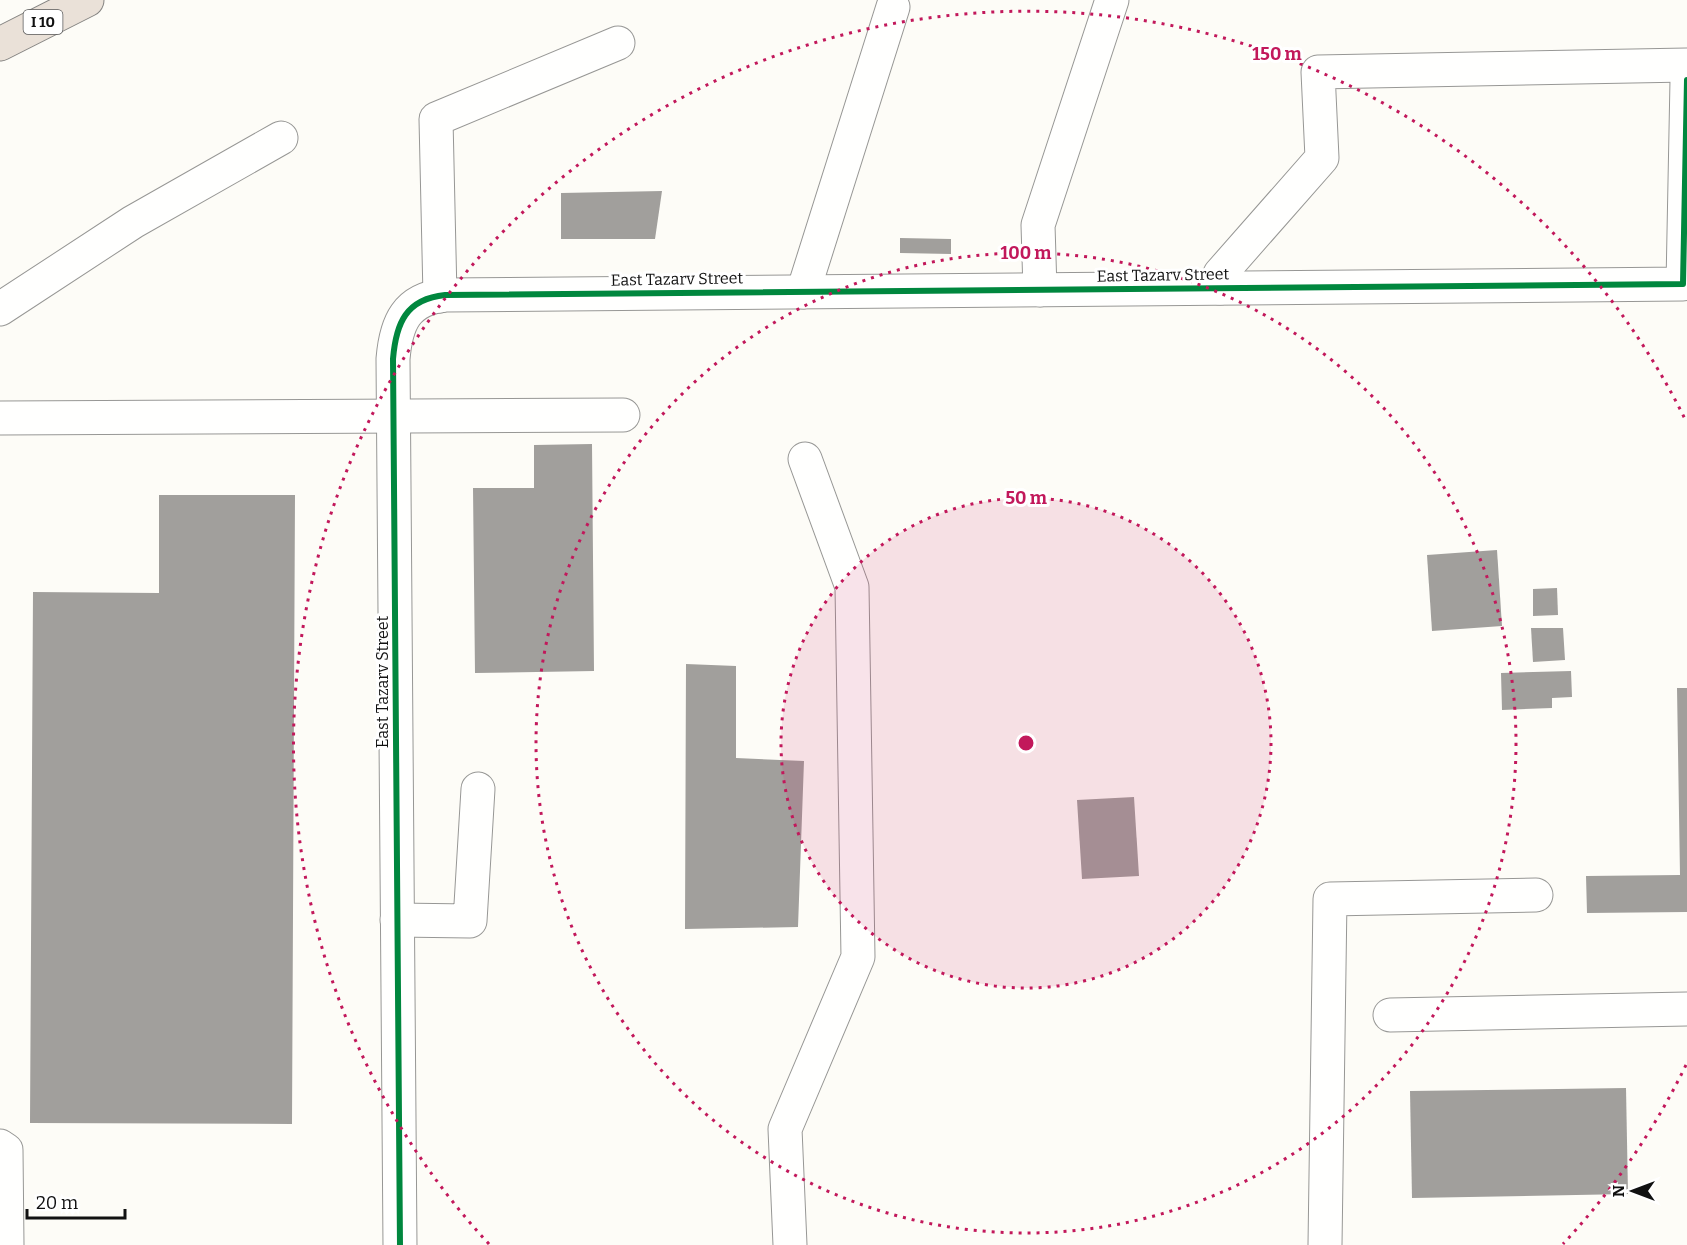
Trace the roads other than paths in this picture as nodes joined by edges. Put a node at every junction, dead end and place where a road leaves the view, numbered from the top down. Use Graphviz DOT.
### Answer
graph roads {
  1 [pos="87,0"];
  2 [pos="1112,0"];
  3 [pos="893,7"];
  4 [pos="618,43"];
  5 [pos="0,44"];
  6 [pos="1687,65"];
  7 [pos="1687,80"];
  8 [pos="281,138"];
  9 [pos="1685,284"];
  10 [pos="1220,288"];
  11 [pos="1040,290"];
  12 [pos="803,292"];
  13 [pos="440,296"];
  14 [pos="0,309"];
  15 [pos="623,415"];
  16 [pos="393,417"];
  17 [pos="0,418"];
  18 [pos="805,459"];
  19 [pos="478,789"];
  20 [pos="1536,895"];
  21 [pos="397,920"];
  22 [pos="1687,1009"];
  23 [pos="1390,1015"];
  24 [pos="0,1146"];
  25 [pos="7,1245"];
  26 [pos="400,1245"];
  27 [pos="790,1245"];
  28 [pos="1325,1245"];
  1 -- 5 [label="highway, I 10"];
  2 -- 11 [label="street"];
  3 -- 12 [label="street"];
  4 -- 13 [label="street"];
  6 -- 10 [label="street"];
  7 -- 9 [label="street, East Tazarv Street"];
  8 -- 14 [label="street"];
  9 -- 10 [label="street, East Tazarv Street"];
  10 -- 11 [label="street, East Tazarv Street"];
  11 -- 12 [label="street, East Tazarv Street"];
  12 -- 13 [label="street, East Tazarv Street"];
  13 -- 16 [label="street, East Tazarv Street"];
  15 -- 16 [label="street"];
  16 -- 17 [label="street"];
  16 -- 21 [label="street, East Tazarv Street"];
  18 -- 27 [label="street"];
  19 -- 21 [label="street"];
  20 -- 28 [label="street"];
  21 -- 26 [label="street, East Tazarv Street"];
  22 -- 23 [label="street"];
  24 -- 25 [label="street"];
}
